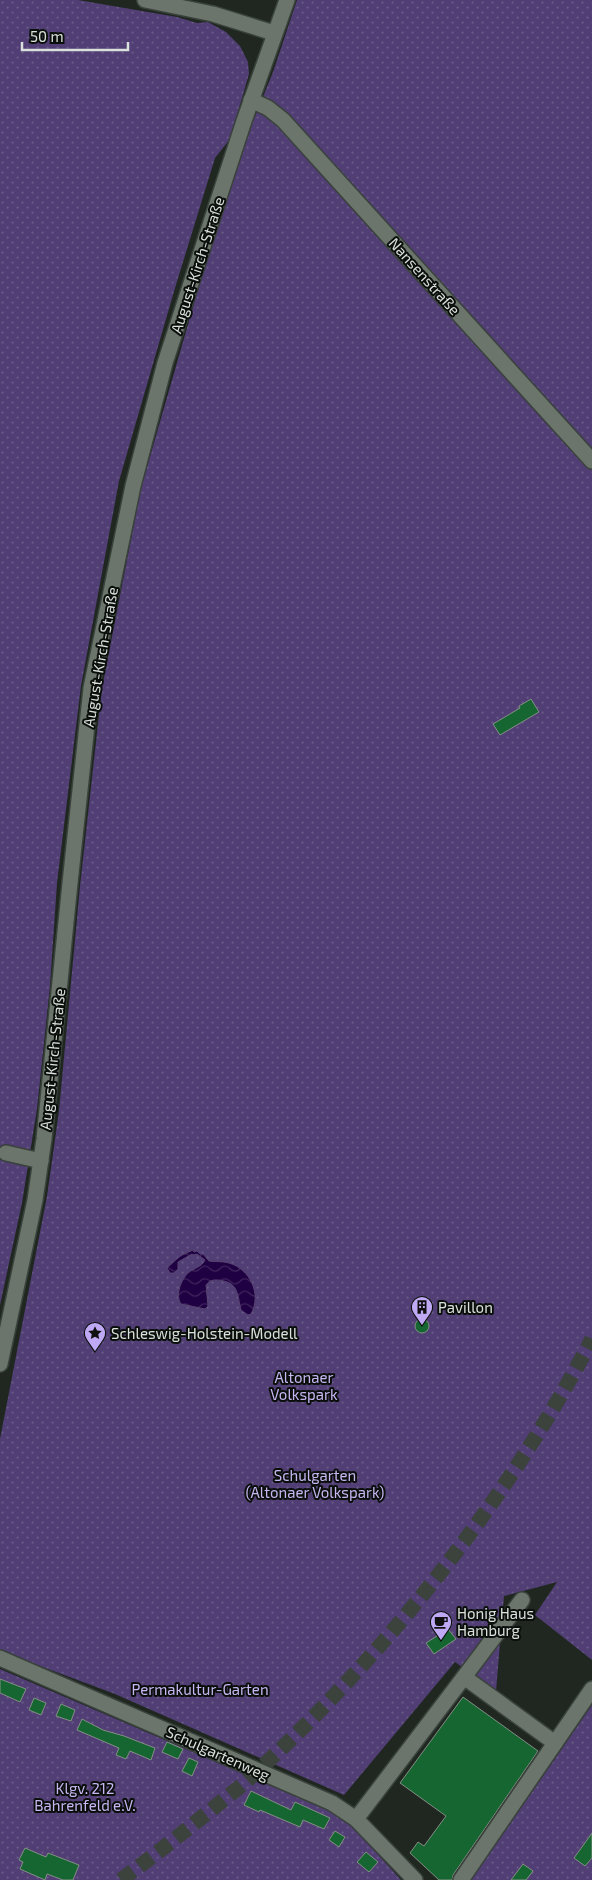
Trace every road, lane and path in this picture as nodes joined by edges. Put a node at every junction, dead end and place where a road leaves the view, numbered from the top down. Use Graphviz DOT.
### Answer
graph roads {
  1 [pos="145,0"];
  2 [pos="286,0"];
  3 [pos="274,33"];
  4 [pos="251,100"];
  5 [pos="592,461"];
  6 [pos="6,1154"];
  7 [pos="41,1161"];
  8 [pos="0,1364"];
  9 [pos="522,1600"];
  10 [pos="0,1658"];
  11 [pos="464,1677"];
  12 [pos="592,1689"];
  13 [pos="555,1744"];
  14 [pos="356,1819"];
  15 [pos="415,1880"];
  16 [pos="461,1880"];
  1 -- 3 [label="street"];
  2 -- 3 [label="street, August-Kirch-Straße"];
  3 -- 4 [label="street, August-Kirch-Straße"];
  4 -- 5 [label="street, Nansenstraße"];
  4 -- 7 [label="street, August-Kirch-Straße"];
  6 -- 7 [label="street"];
  7 -- 8 [label="street, August-Kirch-Straße"];
  9 -- 11 [label="street"];
  10 -- 14 [label="street, Schulgartenweg"];
  11 -- 13 [label="street"];
  11 -- 14 [label="street"];
  12 -- 13 [label="street"];
  13 -- 16 [label="street"];
  14 -- 15 [label="street, Schulgartenweg"];
}
